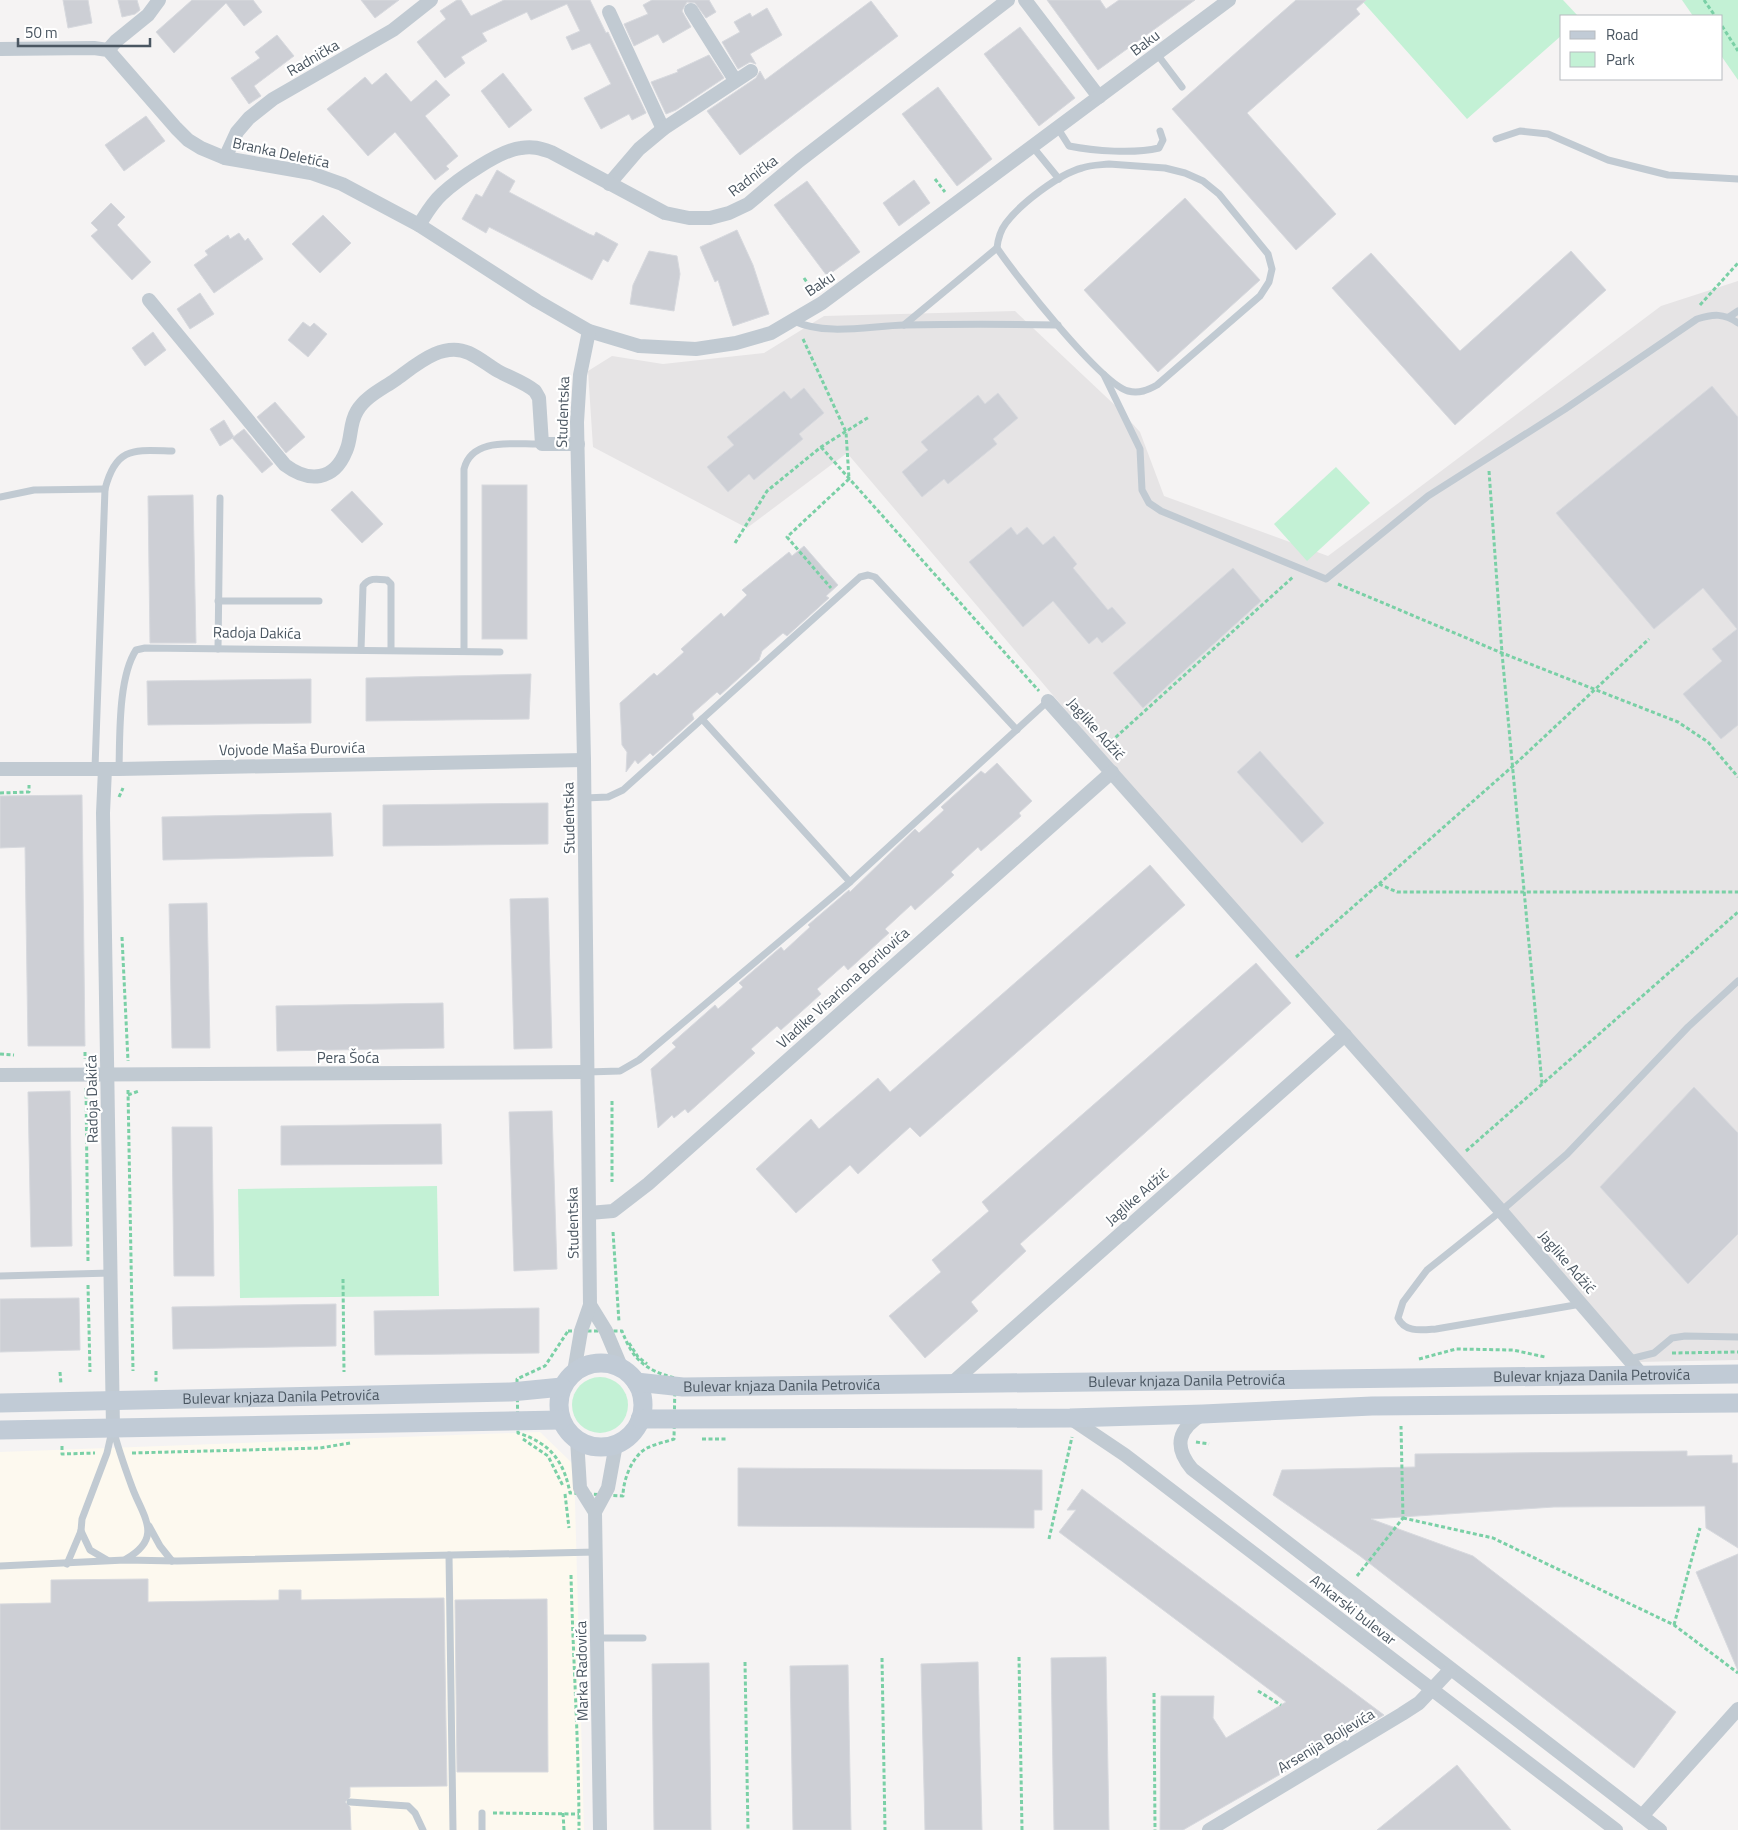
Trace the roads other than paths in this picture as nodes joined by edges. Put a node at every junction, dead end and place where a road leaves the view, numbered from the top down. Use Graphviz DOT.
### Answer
graph roads {
  1 [pos="160,0"];
  2 [pos="431,0"];
  3 [pos="1008,0"];
  4 [pos="1025,0"];
  5 [pos="1230,0"];
  6 [pos="691,10"];
  7 [pos="609,12"];
  8 [pos="0,49"];
  9 [pos="108,50"];
  10 [pos="1158,54"];
  11 [pos="751,71"];
  12 [pos="735,80"];
  13 [pos="1182,87"];
  14 [pos="1100,97"];
  15 [pos="1057,127"];
  16 [pos="663,129"];
  17 [pos="1160,131"];
  18 [pos="1496,139"];
  19 [pos="1032,146"];
  20 [pos="225,158"];
  21 [pos="1059,179"];
  22 [pos="1738,179"];
  23 [pos="609,184"];
  24 [pos="419,225"];
  25 [pos="996,248"];
  26 [pos="149,300"];
  27 [pos="1738,311"];
  28 [pos="1729,317"];
  29 [pos="794,321"];
  30 [pos="1738,323"];
  31 [pos="904,325"];
  32 [pos="1058,325"];
  33 [pos="590,331"];
  34 [pos="1104,375"];
  35 [pos="542,444"];
  36 [pos="578,444"];
  37 [pos="172,451"];
  38 [pos="104,489"];
  39 [pos="0,497"];
  40 [pos="220,498"];
  41 [pos="218,601"];
  42 [pos="319,601"];
  43 [pos="218,649"];
  44 [pos="361,650"];
  45 [pos="390,650"];
  46 [pos="464,650"];
  47 [pos="500,652"];
  48 [pos="1048,701"];
  49 [pos="702,719"];
  50 [pos="1017,730"];
  51 [pos="584,760"];
  52 [pos="106,769"];
  53 [pos="0,770"];
  54 [pos="1112,772"];
  55 [pos="585,798"];
  56 [pos="850,882"];
  57 [pos="1738,980"];
  58 [pos="1345,1035"];
  59 [pos="587,1072"];
  60 [pos="108,1074"];
  61 [pos="0,1075"];
  62 [pos="1501,1211"];
  63 [pos="589,1213"];
  64 [pos="111,1273"];
  65 [pos="0,1276"];
  66 [pos="1581,1304"];
  67 [pos="590,1305"];
  68 [pos="1738,1337"];
  69 [pos="1630,1359"];
  70 [pos="622,1368"];
  71 [pos="574,1372"];
  72 [pos="1738,1374"];
  73 [pos="1643,1376"];
  74 [pos="636,1382"];
  75 [pos="952,1383"];
  76 [pos="562,1387"];
  77 [pos="112,1401"];
  78 [pos="0,1403"];
  79 [pos="1738,1403"];
  80 [pos="1203,1414"];
  81 [pos="640,1419"];
  82 [pos="562,1420"];
  83 [pos="1071,1425"];
  84 [pos="113,1428"];
  85 [pos="0,1430"];
  86 [pos="577,1439"];
  87 [pos="616,1444"];
  88 [pos="595,1512"];
  89 [pos="148,1525"];
  90 [pos="81,1531"];
  91 [pos="596,1552"];
  92 [pos="449,1555"];
  93 [pos="125,1560"];
  94 [pos="109,1561"];
  95 [pos="172,1561"];
  96 [pos="68,1564"];
  97 [pos="0,1566"];
  98 [pos="597,1638"];
  99 [pos="642,1638"];
  100 [pos="1450,1670"];
  101 [pos="1431,1691"];
  102 [pos="1738,1709"];
  103 [pos="350,1802"];
  104 [pos="482,1814"];
  105 [pos="1642,1816"];
  106 [pos="423,1830"];
  107 [pos="452,1830"];
  108 [pos="482,1830"];
  109 [pos="600,1830"];
  110 [pos="1209,1830"];
  111 [pos="1616,1830"];
  112 [pos="1660,1830"];
  1 -- 9 [label="street"];
  2 -- 20 [label="street, Radnička"];
  3 -- 23 [label="street, Radnička"];
  4 -- 14 [label="street"];
  5 -- 10 [label="street, Baku"];
  6 -- 12 [label="street"];
  7 -- 16 [label="street"];
  8 -- 9 [label="street"];
  9 -- 20 [label="street, Branka Deletića"];
  10 -- 13 [label="lane"];
  10 -- 14 [label="street, Baku"];
  11 -- 12 [label="street"];
  12 -- 16 [label="street"];
  14 -- 15 [label="street, Baku"];
  15 -- 17 [label="lane"];
  15 -- 19 [label="street, Baku"];
  16 -- 23 [label="street"];
  18 -- 22 [label="lane"];
  19 -- 21 [label="lane"];
  19 -- 29 [label="street, Baku"];
  20 -- 24 [label="street, Branka Deletića"];
  21 -- 25 [label="lane"];
  21 -- 34 [label="lane"];
  23 -- 24 [label="street, Radnička"];
  24 -- 33 [label="street, Branka Deletića"];
  25 -- 31 [label="lane"];
  25 -- 32 [label="lane"];
  26 -- 35 [label="street"];
  27 -- 28 [label="lane"];
  28 -- 30 [label="lane"];
  28 -- 34 [label="lane"];
  29 -- 31 [label="lane"];
  29 -- 33 [label="street, Baku"];
  31 -- 32 [label="lane"];
  32 -- 34 [label="lane"];
  33 -- 36 [label="street, Studentska"];
  35 -- 36 [label="street"];
  35 -- 46 [label="lane"];
  36 -- 51 [label="street, Studentska"];
  37 -- 38 [label="lane"];
  38 -- 39 [label="lane"];
  38 -- 52 [label="lane"];
  40 -- 41 [label="lane"];
  41 -- 42 [label="lane"];
  41 -- 43 [label="lane"];
  43 -- 44 [label="lane, Radoja Dakića"];
  43 -- 52 [label="lane, Radoja Dakića"];
  44 -- 45 [label="lane, Radoja Dakića"];
  44 -- 45 [label="lane"];
  45 -- 46 [label="lane, Radoja Dakića"];
  46 -- 47 [label="lane, Radoja Dakića"];
  48 -- 50 [label="lane"];
  48 -- 54 [label="street, Jaglike Adžić"];
  49 -- 50 [label="lane"];
  49 -- 55 [label="lane"];
  49 -- 56 [label="lane"];
  50 -- 56 [label="lane"];
  51 -- 52 [label="street, Vojvode Maša Đurovića"];
  51 -- 55 [label="street, Studentska"];
  52 -- 53 [label="street, Vojvode Maša Đurovića"];
  52 -- 60 [label="street, Radoja Dakića"];
  54 -- 58 [label="street, Jaglike Adžić"];
  54 -- 63 [label="street, Vladike Visariona Borilovića"];
  55 -- 59 [label="street, Studentska"];
  56 -- 59 [label="lane"];
  57 -- 62 [label="lane"];
  58 -- 62 [label="street, Jaglike Adžić"];
  58 -- 75 [label="street, Jaglike Adžić"];
  59 -- 60 [label="street, Pera Šoća"];
  59 -- 63 [label="street, Studentska"];
  60 -- 61 [label="street, Pera Šoća"];
  60 -- 64 [label="street, Radoja Dakića"];
  62 -- 66 [label="street, Jaglike Adžić"];
  62 -- 66 [label="lane"];
  63 -- 67 [label="street, Studentska"];
  64 -- 65 [label="lane"];
  64 -- 77 [label="street, Radoja Dakića"];
  66 -- 69 [label="street, Jaglike Adžić"];
  67 -- 70 [label="street"];
  67 -- 71 [label="street, Studentska"];
  68 -- 69 [label="lane"];
  69 -- 73 [label="street, Jaglike Adžić"];
  70 -- 71 [label="main road"];
  70 -- 74 [label="main road"];
  71 -- 76 [label="main road"];
  72 -- 73 [label="main road, Bulevar knjaza Danila Petrovića"];
  73 -- 75 [label="main road, Bulevar knjaza Danila Petrovića"];
  74 -- 75 [label="main road, Bulevar knjaza Danila Petrovića"];
  74 -- 81 [label="main road"];
  76 -- 77 [label="main road, Bulevar knjaza Danila Petrovića"];
  76 -- 82 [label="main road"];
  77 -- 78 [label="main road, Bulevar knjaza Danila Petrovića"];
  77 -- 84 [label="street, Radoja Dakića"];
  79 -- 80 [label="main road, Bulevar knjaza Danila Petrovića"];
  80 -- 83 [label="main road, Bulevar knjaza Danila Petrovića"];
  80 -- 100 [label="street, Ankarski bulevar"];
  81 -- 83 [label="main road, Bulevar knjaza Danila Petrovića"];
  81 -- 87 [label="main road"];
  82 -- 84 [label="main road, Bulevar knjaza Danila Petrovića"];
  82 -- 86 [label="main road"];
  83 -- 101 [label="street, Ankarski bulevar"];
  84 -- 85 [label="main road, Bulevar knjaza Danila Petrovića"];
  84 -- 89 [label="lane"];
  84 -- 90 [label="lane"];
  86 -- 87 [label="main road"];
  86 -- 88 [label="street"];
  87 -- 88 [label="street, Marka Radovića"];
  88 -- 91 [label="street, Marka Radovića"];
  89 -- 93 [label="lane"];
  89 -- 95 [label="lane"];
  90 -- 94 [label="lane"];
  90 -- 96 [label="lane"];
  91 -- 92 [label="lane"];
  91 -- 98 [label="street, Marka Radovića"];
  92 -- 95 [label="lane"];
  92 -- 107 [label="lane"];
  93 -- 94 [label="lane"];
  93 -- 95 [label="lane"];
  94 -- 96 [label="lane"];
  96 -- 97 [label="lane"];
  98 -- 99 [label="lane"];
  98 -- 109 [label="street, Marka Radovića"];
  100 -- 101 [label="street, Arsenija Boljevića"];
  100 -- 105 [label="street, Ankarski bulevar"];
  101 -- 110 [label="street, Arsenija Boljevića"];
  101 -- 111 [label="street, Ankarski bulevar"];
  102 -- 105 [label="street"];
  103 -- 106 [label="lane"];
  104 -- 108 [label="lane"];
  105 -- 112 [label="street, Ankarski bulevar"];
}
